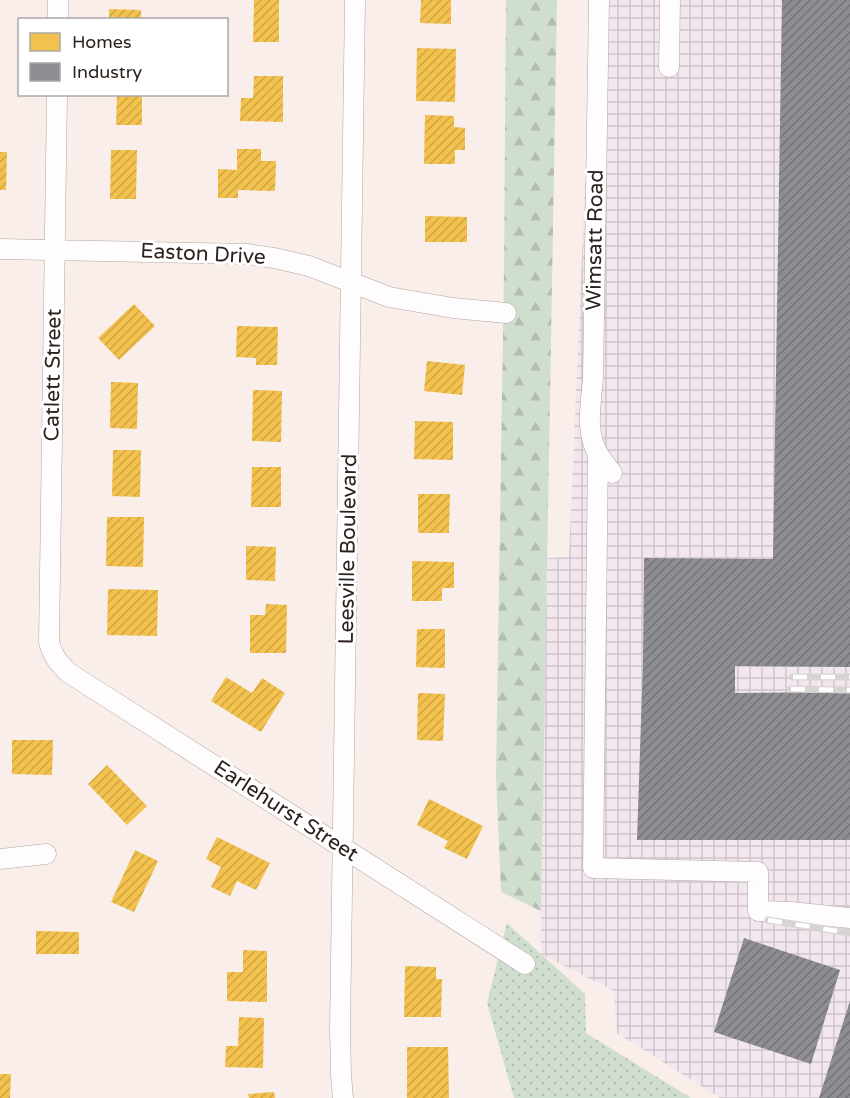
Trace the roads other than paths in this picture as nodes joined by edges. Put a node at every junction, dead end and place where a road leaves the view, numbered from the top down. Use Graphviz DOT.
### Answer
graph roads {
  1 [pos="58,0"];
  2 [pos="355,0"];
  3 [pos="599,0"];
  4 [pos="670,0"];
  5 [pos="58,18"];
  6 [pos="669,67"];
  7 [pos="57,96"];
  8 [pos="0,249"];
  9 [pos="54,249"];
  10 [pos="352,283"];
  11 [pos="506,313"];
  12 [pos="598,455"];
  13 [pos="612,473"];
  14 [pos="52,655"];
  15 [pos="343,848"];
  16 [pos="46,854"];
  17 [pos="0,859"];
  18 [pos="850,918"];
  19 [pos="525,964"];
  20 [pos="343,1098"];
  1 -- 5 [label="street"];
  2 -- 10 [label="street, Leesville Boulevard"];
  3 -- 12 [label="street, Wimsatt Road"];
  4 -- 6 [label="street"];
  7 -- 9 [label="street, Catlett Street"];
  8 -- 9 [label="street, Easton Drive"];
  9 -- 10 [label="street, Easton Drive"];
  9 -- 14 [label="street, Catlett Street"];
  10 -- 11 [label="street, Easton Drive"];
  10 -- 15 [label="street, Leesville Boulevard"];
  12 -- 13 [label="street, Wimsatt Road"];
  12 -- 18 [label="street"];
  14 -- 15 [label="street, Earlehurst Street"];
  15 -- 19 [label="street, Earlehurst Street"];
  15 -- 20 [label="street, Leesville Boulevard"];
  16 -- 17 [label="street"];
}
